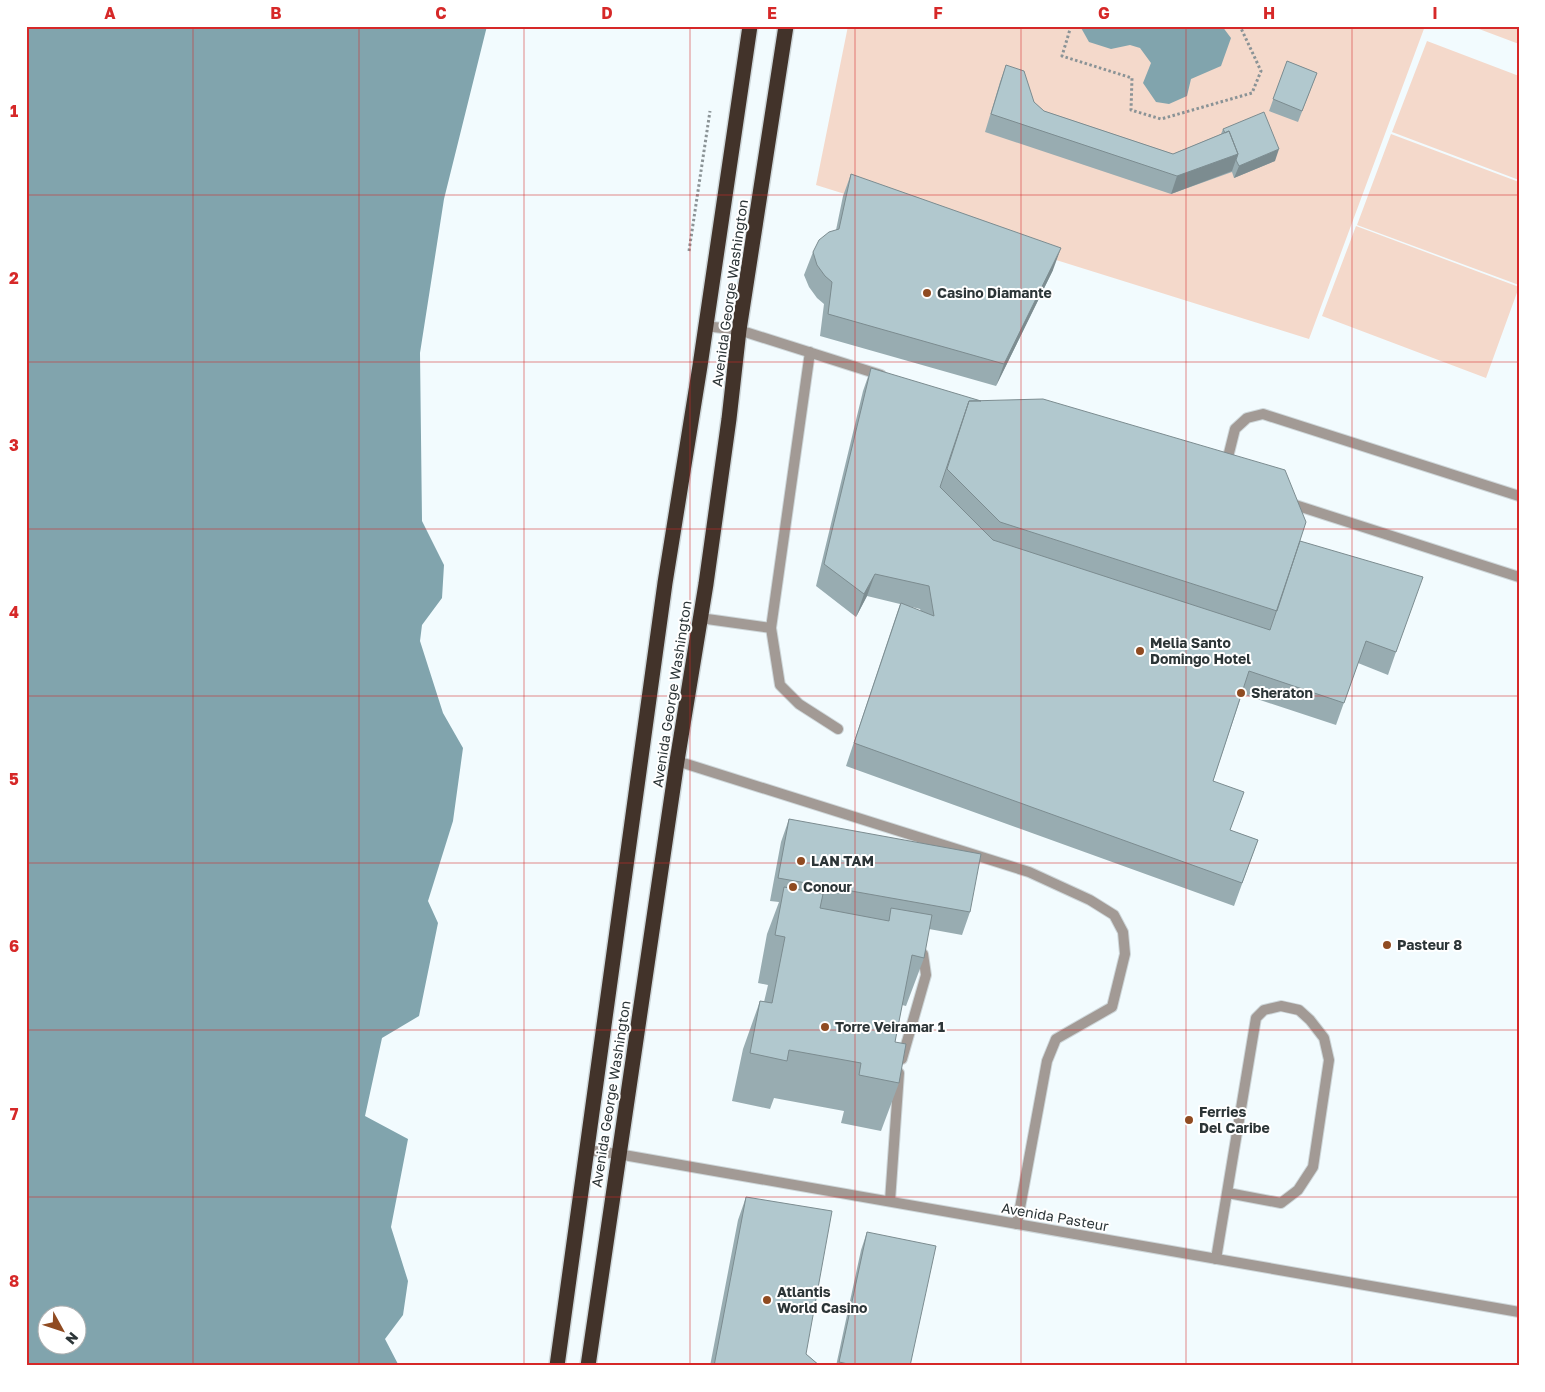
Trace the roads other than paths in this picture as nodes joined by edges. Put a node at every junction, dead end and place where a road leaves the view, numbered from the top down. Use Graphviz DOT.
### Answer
graph roads {
  1 [pos="750,26"];
  2 [pos="786,26"];
  3 [pos="706,326"];
  4 [pos="739,330"];
  5 [pos="810,352"];
  6 [pos="894,379"];
  7 [pos="1224,472"];
  8 [pos="1519,496"];
  9 [pos="1277,499"];
  10 [pos="1519,577"];
  11 [pos="700,618"];
  12 [pos="771,628"];
  13 [pos="838,729"];
  14 [pos="677,761"];
  15 [pos="909,944"];
  16 [pos="586,1150"];
  17 [pos="618,1154"];
  18 [pos="1228,1193"];
  19 [pos="890,1201"];
  20 [pos="1017,1224"];
  21 [pos="1216,1259"];
  22 [pos="1519,1312"];
  23 [pos="557,1366"];
  24 [pos="588,1366"];
  1 -- 3 [label="highway, Avenida George Washington"];
  2 -- 4 [label="highway, Avenida George Washington"];
  3 -- 4 [label="street"];
  3 -- 16 [label="highway, Avenida George Washington"];
  4 -- 5 [label="street"];
  4 -- 11 [label="highway, Avenida George Washington"];
  5 -- 6 [label="street"];
  5 -- 12 [label="street"];
  7 -- 8 [label="street"];
  9 -- 10 [label="street"];
  11 -- 12 [label="street"];
  11 -- 14 [label="highway, Avenida George Washington"];
  12 -- 13 [label="street"];
  14 -- 17 [label="highway, Avenida George Washington"];
  14 -- 20 [label="street"];
  15 -- 19 [label="street"];
  16 -- 17 [label="street, Avenida Pasteur"];
  16 -- 23 [label="highway, Avenida George Washington"];
  17 -- 19 [label="street, Avenida Pasteur"];
  17 -- 24 [label="highway, Avenida George Washington"];
  18 -- 18 [label="street"];
  18 -- 21 [label="street"];
  19 -- 20 [label="street, Avenida Pasteur"];
  20 -- 21 [label="street, Avenida Pasteur"];
  21 -- 22 [label="street, Avenida Pasteur"];
}
